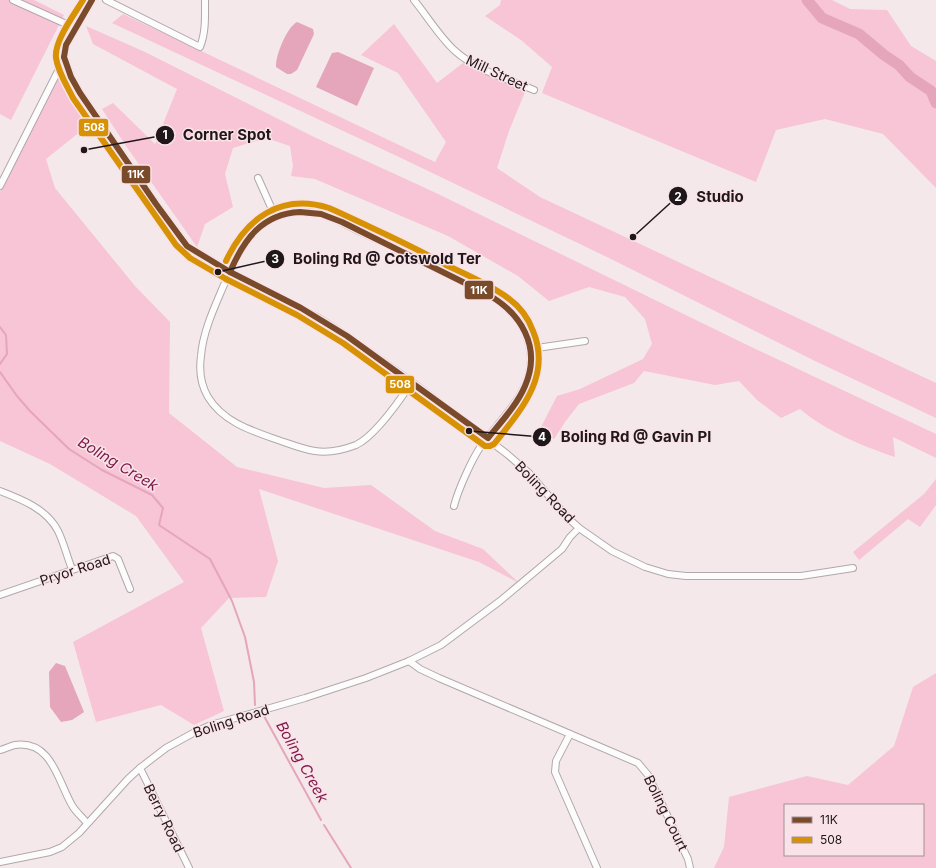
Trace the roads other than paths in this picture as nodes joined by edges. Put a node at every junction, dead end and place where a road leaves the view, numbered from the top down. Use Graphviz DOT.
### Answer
graph roads {
  1 [pos="13,0"];
  2 [pos="92,0"];
  3 [pos="106,0"];
  4 [pos="205,0"];
  5 [pos="414,0"];
  6 [pos="75,28"];
  7 [pos="64,57"];
  8 [pos="534,90"];
  9 [pos="258,178"];
  10 [pos="0,186"];
  11 [pos="275,216"];
  12 [pos="230,272"];
  13 [pos="585,341"];
  14 [pos="530,349"];
  15 [pos="412,382"];
  16 [pos="488,438"];
  17 [pos="0,491"];
  18 [pos="454,506"];
  19 [pos="579,528"];
  20 [pos="853,568"];
  21 [pos="72,569"];
  22 [pos="130,589"];
  23 [pos="0,596"];
  24 [pos="409,661"];
  25 [pos="570,734"];
  26 [pos="0,750"];
  27 [pos="140,768"];
  28 [pos="87,823"];
  29 [pos="0,862"];
  30 [pos="189,868"];
  31 [pos="597,868"];
  32 [pos="690,868"];
  1 -- 6 [label="street"];
  2 -- 6 [label="street"];
  3 -- 4 [label="street"];
  5 -- 8 [label="street, Mill Street"];
  6 -- 7 [label="street"];
  7 -- 10 [label="street"];
  7 -- 12 [label="street, Boling Road"];
  9 -- 11 [label="street"];
  11 -- 12 [label="street"];
  11 -- 14 [label="street"];
  12 -- 15 [label="street, Boling Road"];
  12 -- 15 [label="street"];
  13 -- 14 [label="street"];
  14 -- 16 [label="street"];
  15 -- 16 [label="street, Boling Road"];
  16 -- 18 [label="street"];
  16 -- 19 [label="street, Boling Road"];
  17 -- 21 [label="street"];
  19 -- 20 [label="street"];
  19 -- 24 [label="street, Boling Road"];
  21 -- 22 [label="street, Pryor Road"];
  21 -- 23 [label="street, Pryor Road"];
  24 -- 25 [label="street, Boling Court"];
  24 -- 27 [label="street, Boling Road"];
  25 -- 31 [label="street"];
  25 -- 32 [label="street, Boling Court"];
  26 -- 28 [label="street"];
  27 -- 28 [label="street, Boling Road"];
  27 -- 30 [label="street, Berry Road"];
  28 -- 29 [label="street, Boling Road"];
}
